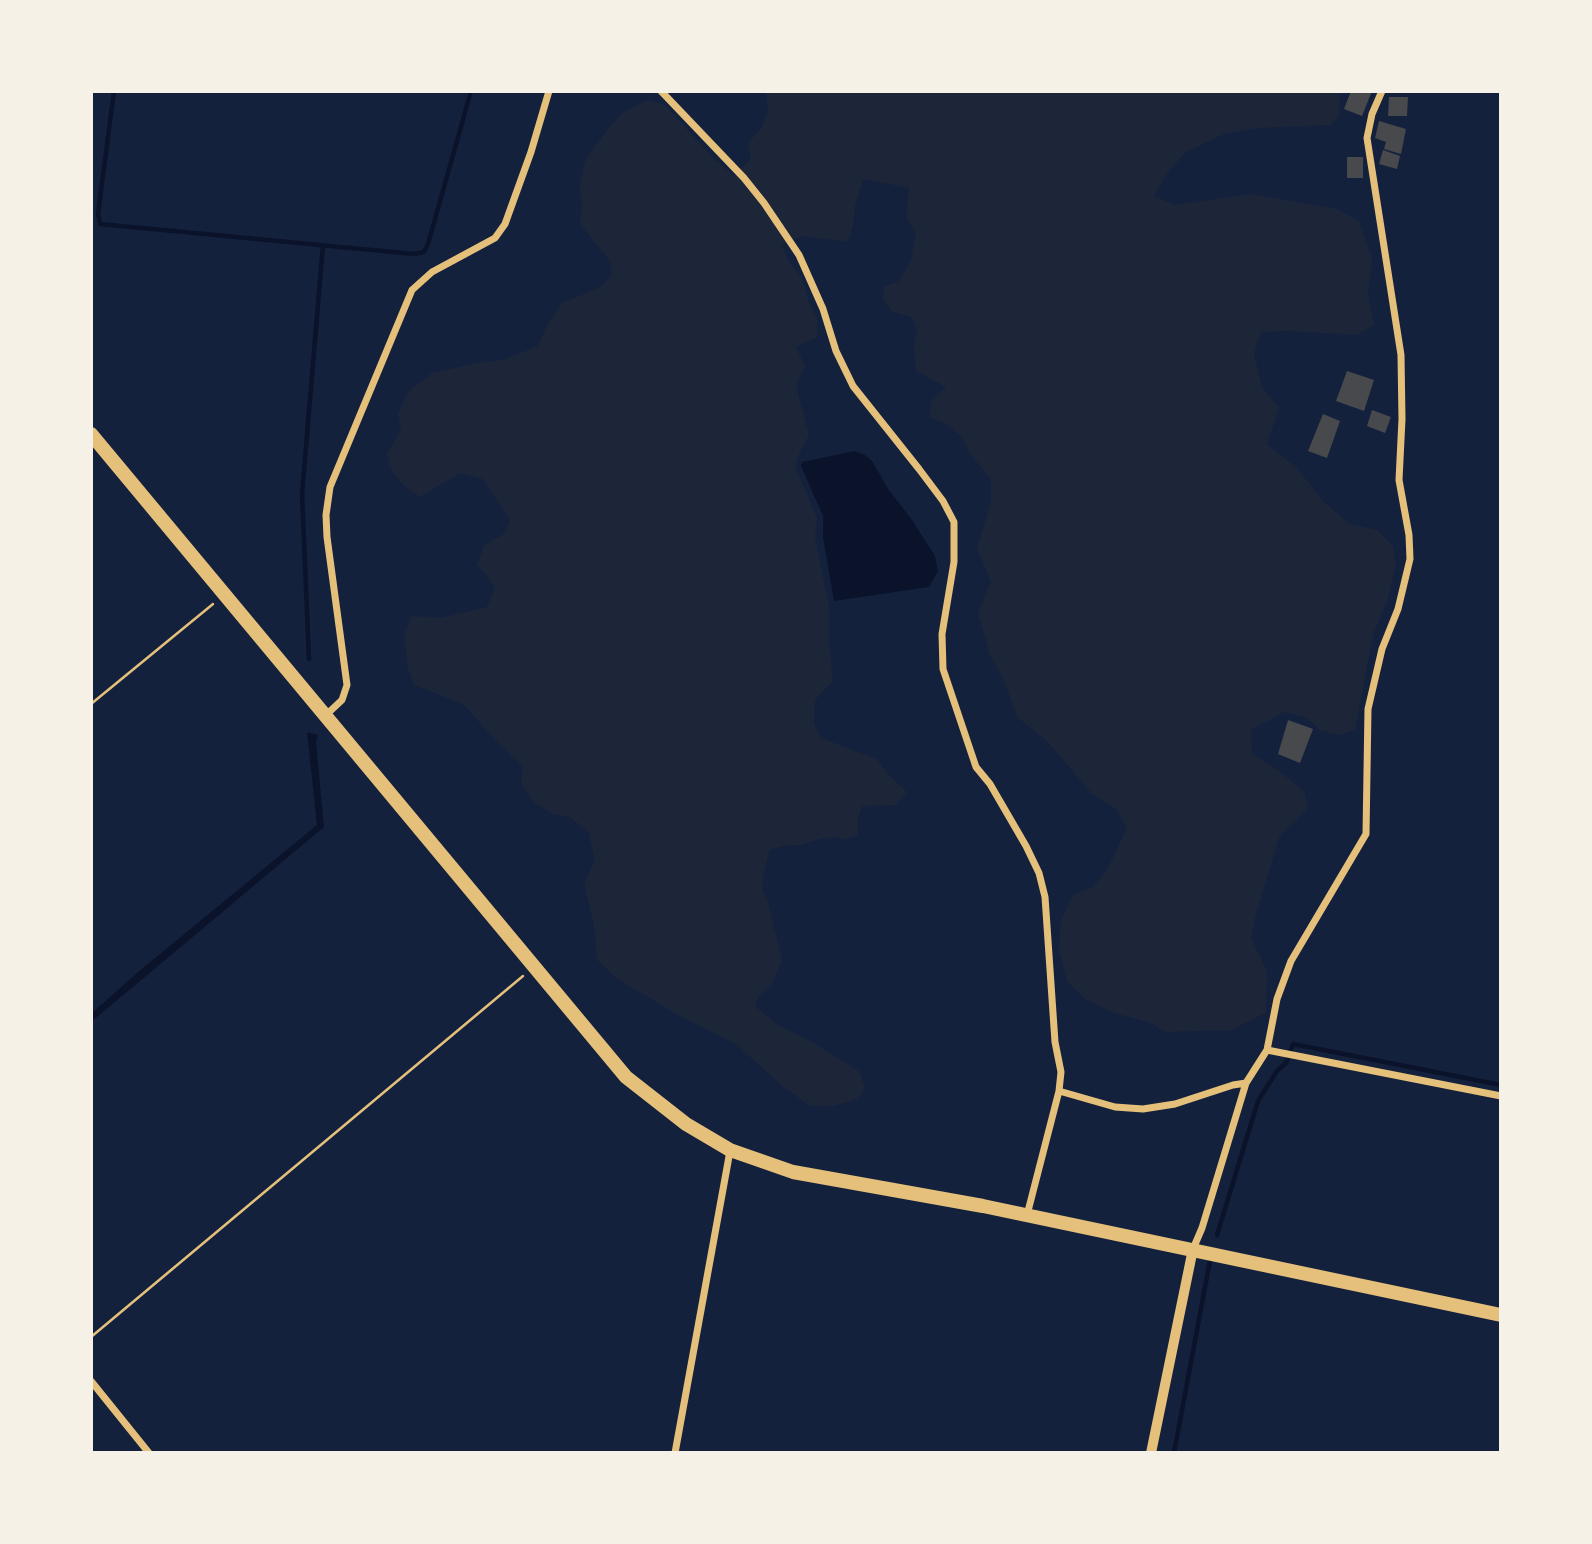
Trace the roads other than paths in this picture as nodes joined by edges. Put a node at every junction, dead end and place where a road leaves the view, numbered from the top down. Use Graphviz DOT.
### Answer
graph roads {
  1 [pos="549,91"];
  2 [pos="661,91"];
  3 [pos="1382,91"];
  4 [pos="91,435"];
  5 [pos="326,715"];
  6 [pos="1267,1050"];
  7 [pos="1247,1083"];
  8 [pos="1059,1091"];
  9 [pos="1501,1096"];
  10 [pos="730,1150"];
  11 [pos="1027,1215"];
  12 [pos="1193,1249"];
  13 [pos="1501,1315"];
  14 [pos="91,1381"];
  15 [pos="149,1453"];
  16 [pos="675,1453"];
  17 [pos="1151,1453"];
  1 -- 5 [label="street"];
  2 -- 8 [label="street"];
  3 -- 6 [label="street"];
  4 -- 5 [label="main road"];
  5 -- 10 [label="main road"];
  6 -- 7 [label="street"];
  6 -- 9 [label="street"];
  7 -- 8 [label="street"];
  7 -- 12 [label="street"];
  8 -- 11 [label="street"];
  10 -- 11 [label="main road"];
  10 -- 16 [label="street"];
  11 -- 12 [label="main road"];
  12 -- 13 [label="main road"];
  12 -- 17 [label="street"];
  14 -- 15 [label="street"];
}
